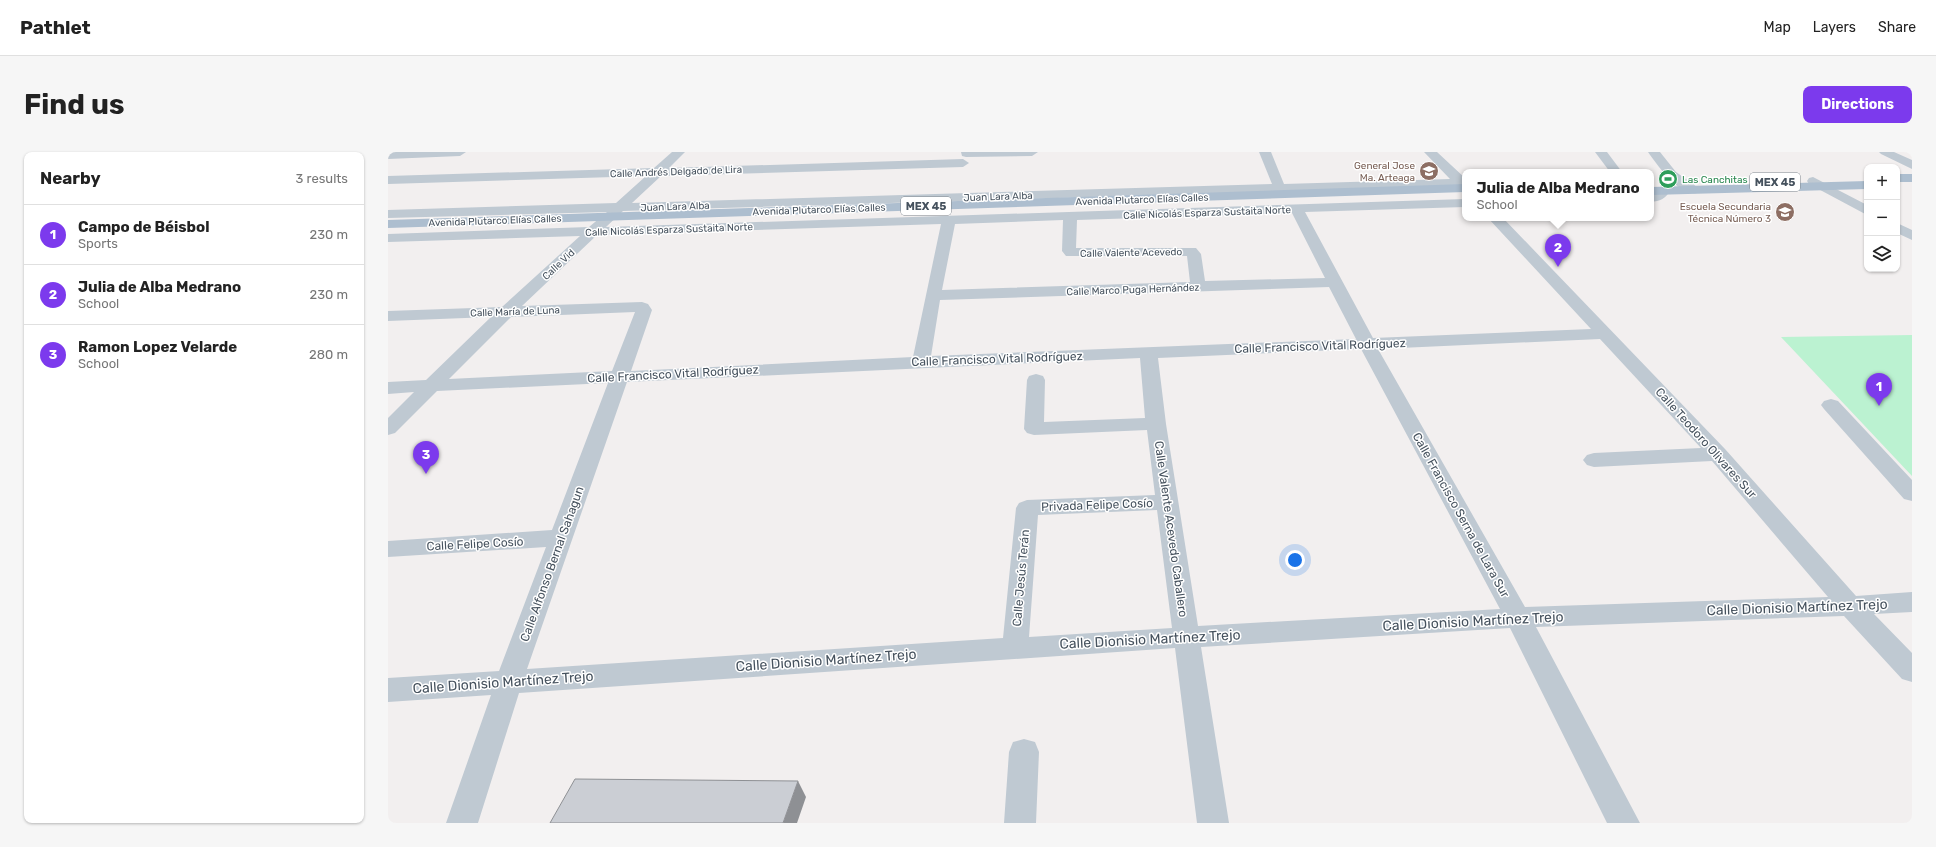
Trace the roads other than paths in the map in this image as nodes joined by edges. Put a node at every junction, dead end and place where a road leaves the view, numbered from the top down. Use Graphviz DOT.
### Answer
graph roads {
  1 [pos="460,152"];
  2 [pos="679,152"];
  3 [pos="1032,152"];
  4 [pos="1265,152"];
  5 [pos="1430,152"];
  6 [pos="1601,152"];
  7 [pos="1654,152"];
  8 [pos="1886,152"];
  9 [pos="1906,152"];
  10 [pos="388,155"];
  11 [pos="1912,155"];
  12 [pos="965,156"];
  13 [pos="1912,165"];
  14 [pos="1614,169"];
  15 [pos="658,172"];
  16 [pos="1900,178"];
  17 [pos="1912,178"];
  18 [pos="1864,179"];
  19 [pos="388,180"];
  20 [pos="1462,183"];
  21 [pos="1818,184"];
  22 [pos="1900,184"];
  23 [pos="1912,184"];
  24 [pos="1462,185"];
  25 [pos="1462,185"];
  26 [pos="1864,185"];
  27 [pos="1655,187"];
  28 [pos="1688,187"];
  29 [pos="1280,188"];
  30 [pos="1048,195"];
  31 [pos="1462,197"];
  32 [pos="957,198"];
  33 [pos="1198,198"];
  34 [pos="1654,198"];
  35 [pos="766,203"];
  36 [pos="1462,203"];
  37 [pos="1296,208"];
  38 [pos="1864,209"];
  39 [pos="485,211"];
  40 [pos="745,211"];
  41 [pos="1067,211"];
  42 [pos="1183,212"];
  43 [pos="388,214"];
  44 [pos="606,220"];
  45 [pos="949,220"];
  46 [pos="729,221"];
  47 [pos="1498,221"];
  48 [pos="498,223"];
  49 [pos="388,224"];
  50 [pos="753,226"];
  51 [pos="1900,229"];
  52 [pos="388,230"];
  53 [pos="458,235"];
  54 [pos="1912,236"];
  55 [pos="388,238"];
  56 [pos="1334,282"];
  57 [pos="1198,286"];
  58 [pos="933,296"];
  59 [pos="646,299"];
  60 [pos="507,311"];
  61 [pos="388,316"];
  62 [pos="1606,334"];
  63 [pos="1367,344"];
  64 [pos="1148,353"];
  65 [pos="921,362"];
  66 [pos="621,377"];
  67 [pos="1036,380"];
  68 [pos="432,386"];
  69 [pos="388,388"];
  70 [pos="1831,405"];
  71 [pos="1156,424"];
  72 [pos="388,429"];
  73 [pos="1718,454"];
  74 [pos="1594,460"];
  75 [pos="1912,494"];
  76 [pos="1168,502"];
  77 [pos="1027,508"];
  78 [pos="562,538"];
  79 [pos="388,549"];
  80 [pos="1912,602"];
  81 [pos="1850,606"];
  82 [pos="1518,618"];
  83 [pos="1187,637"];
  84 [pos="1015,648"];
  85 [pos="1912,671"];
  86 [pos="509,682"];
  87 [pos="388,690"];
  88 [pos="1024,752"];
  89 [pos="462,823"];
  90 [pos="1020,823"];
  91 [pos="1213,823"];
  92 [pos="1624,823"];
  1 -- 10 [label="street"];
  2 -- 15 [label="street, Calle Vid"];
  3 -- 12 [label="street, Calle Andrés Delgado de Lira"];
  4 -- 29 [label="street"];
  5 -- 20 [label="street"];
  6 -- 14 [label="street"];
  7 -- 28 [label="street"];
  8 -- 13 [label="street"];
  9 -- 11 [label="street"];
  12 -- 15 [label="street, Calle Andrés Delgado de Lira"];
  12 -- 32 [label="street"];
  15 -- 19 [label="street, Calle Andrés Delgado de Lira"];
  15 -- 44 [label="street, Calle Vid"];
  16 -- 17 [label="main road"];
  18 -- 21 [label="main road, MEX 45"];
  21 -- 26 [label="main road, MEX 45"];
  21 -- 28 [label="main road, MEX 45"];
  21 -- 38 [label="street"];
  22 -- 23 [label="main road"];
  24 -- 29 [label="street, Juan Lara Alba"];
  25 -- 33 [label="main road, Avenida Plutarco Elías Calles / MEX 45"];
  27 -- 28 [label="main road, MEX 45"];
  27 -- 34 [label="street"];
  29 -- 33 [label="street, Juan Lara Alba"];
  30 -- 32 [label="street, Juan Lara Alba"];
  30 -- 33 [label="street, Juan Lara Alba"];
  30 -- 41 [label="main road"];
  31 -- 33 [label="main road, Avenida Plutarco Elías Calles / MEX 45"];
  32 -- 35 [label="street, Juan Lara Alba"];
  33 -- 41 [label="main road, Avenida Plutarco Elías Calles / MEX 45"];
  33 -- 42 [label="main road"];
  35 -- 40 [label="main road"];
  35 -- 44 [label="street, Juan Lara Alba"];
  36 -- 37 [label="street, Calle Nicolás Esparza Sustaita Norte"];
  37 -- 42 [label="street, Calle Nicolás Esparza Sustaita Norte"];
  37 -- 56 [label="street, Calle Francisco Serna de Lara Sur"];
  39 -- 43 [label="street, Juan Lara Alba"];
  39 -- 44 [label="street, Juan Lara Alba"];
  39 -- 48 [label="main road"];
  40 -- 41 [label="main road, Avenida Plutarco Elías Calles / MEX 45"];
  40 -- 44 [label="main road, Avenida Plutarco Elías Calles / MEX 45"];
  41 -- 42 [label="street, Calle Nicolás Esparza Sustaita Norte"];
  41 -- 45 [label="street, Calle Nicolás Esparza Sustaita Norte"];
  41 -- 46 [label="main road, Avenida Plutarco Elías Calles / MEX 45"];
  41 -- 57 [label="street, Calle Valente Acevedo"];
  44 -- 46 [label="main road, Avenida Plutarco Elías Calles / MEX 45"];
  44 -- 48 [label="main road, Avenida Plutarco Elías Calles / MEX 45"];
  44 -- 50 [label="street, Calle Nicolás Esparza Sustaita Norte"];
  44 -- 53 [label="street, Calle Nicolás Esparza Sustaita Norte"];
  44 -- 60 [label="street, Calle Vid"];
  45 -- 50 [label="street, Calle Nicolás Esparza Sustaita Norte"];
  45 -- 58 [label="street"];
  46 -- 50 [label="main road"];
  47 -- 62 [label="street, Calle Teodoro Olivares Sur"];
  48 -- 49 [label="main road, Avenida Plutarco Elías Calles / MEX 45"];
  48 -- 52 [label="main road, Avenida Plutarco Elías Calles / MEX 45"];
  48 -- 53 [label="main road"];
  51 -- 54 [label="street"];
  53 -- 55 [label="street, Calle Nicolás Esparza Sustaita Norte"];
  56 -- 57 [label="street, Calle Marco Puga Hernández"];
  56 -- 63 [label="street, Calle Francisco Serna de Lara Sur"];
  57 -- 58 [label="street, Calle Marco Puga Hernández"];
  58 -- 65 [label="street"];
  59 -- 60 [label="street, Calle María de Luna"];
  59 -- 66 [label="street, Calle Alfonso Bernal Sahagun"];
  60 -- 61 [label="street, Calle María de Luna"];
  60 -- 68 [label="street, Calle Vid"];
  62 -- 63 [label="street, Calle Francisco Vital Rodríguez"];
  62 -- 73 [label="street, Calle Teodoro Olivares Sur"];
  63 -- 64 [label="street, Calle Francisco Vital Rodríguez"];
  63 -- 82 [label="street, Calle Francisco Serna de Lara Sur"];
  64 -- 65 [label="street, Calle Francisco Vital Rodríguez"];
  64 -- 71 [label="street, Calle Valente Acevedo Caballero"];
  65 -- 66 [label="street, Calle Francisco Vital Rodríguez"];
  66 -- 68 [label="street, Calle Francisco Vital Rodríguez"];
  66 -- 78 [label="street, Calle Alfonso Bernal Sahagun"];
  67 -- 71 [label="street"];
  68 -- 69 [label="street, Calle Francisco Vital Rodríguez"];
  68 -- 72 [label="street, Calle Vid"];
  70 -- 75 [label="street"];
  71 -- 76 [label="street, Calle Valente Acevedo Caballero"];
  73 -- 74 [label="street"];
  73 -- 81 [label="street, Calle Teodoro Olivares Sur"];
  76 -- 77 [label="street, Privada Felipe Cosío"];
  76 -- 83 [label="street, Calle Valente Acevedo Caballero"];
  77 -- 84 [label="street, Calle Jesús Terán"];
  78 -- 79 [label="street, Calle Felipe Cosío"];
  78 -- 86 [label="street, Calle Alfonso Bernal Sahagun"];
  80 -- 81 [label="street, Calle Dionisio Martínez Trejo"];
  81 -- 82 [label="street, Calle Dionisio Martínez Trejo"];
  81 -- 85 [label="street, Calle Teodoro Olivares Sur"];
  82 -- 83 [label="street, Calle Dionisio Martínez Trejo"];
  82 -- 92 [label="street, Calle Francisco Serna de Lara Sur"];
  83 -- 84 [label="street, Calle Dionisio Martínez Trejo"];
  83 -- 91 [label="street, Calle Valente Acevedo Caballero"];
  84 -- 86 [label="street, Calle Dionisio Martínez Trejo"];
  86 -- 87 [label="street, Calle Dionisio Martínez Trejo"];
  86 -- 89 [label="street, Calle Alfonso Bernal Sahagun"];
  88 -- 90 [label="street"];
}
